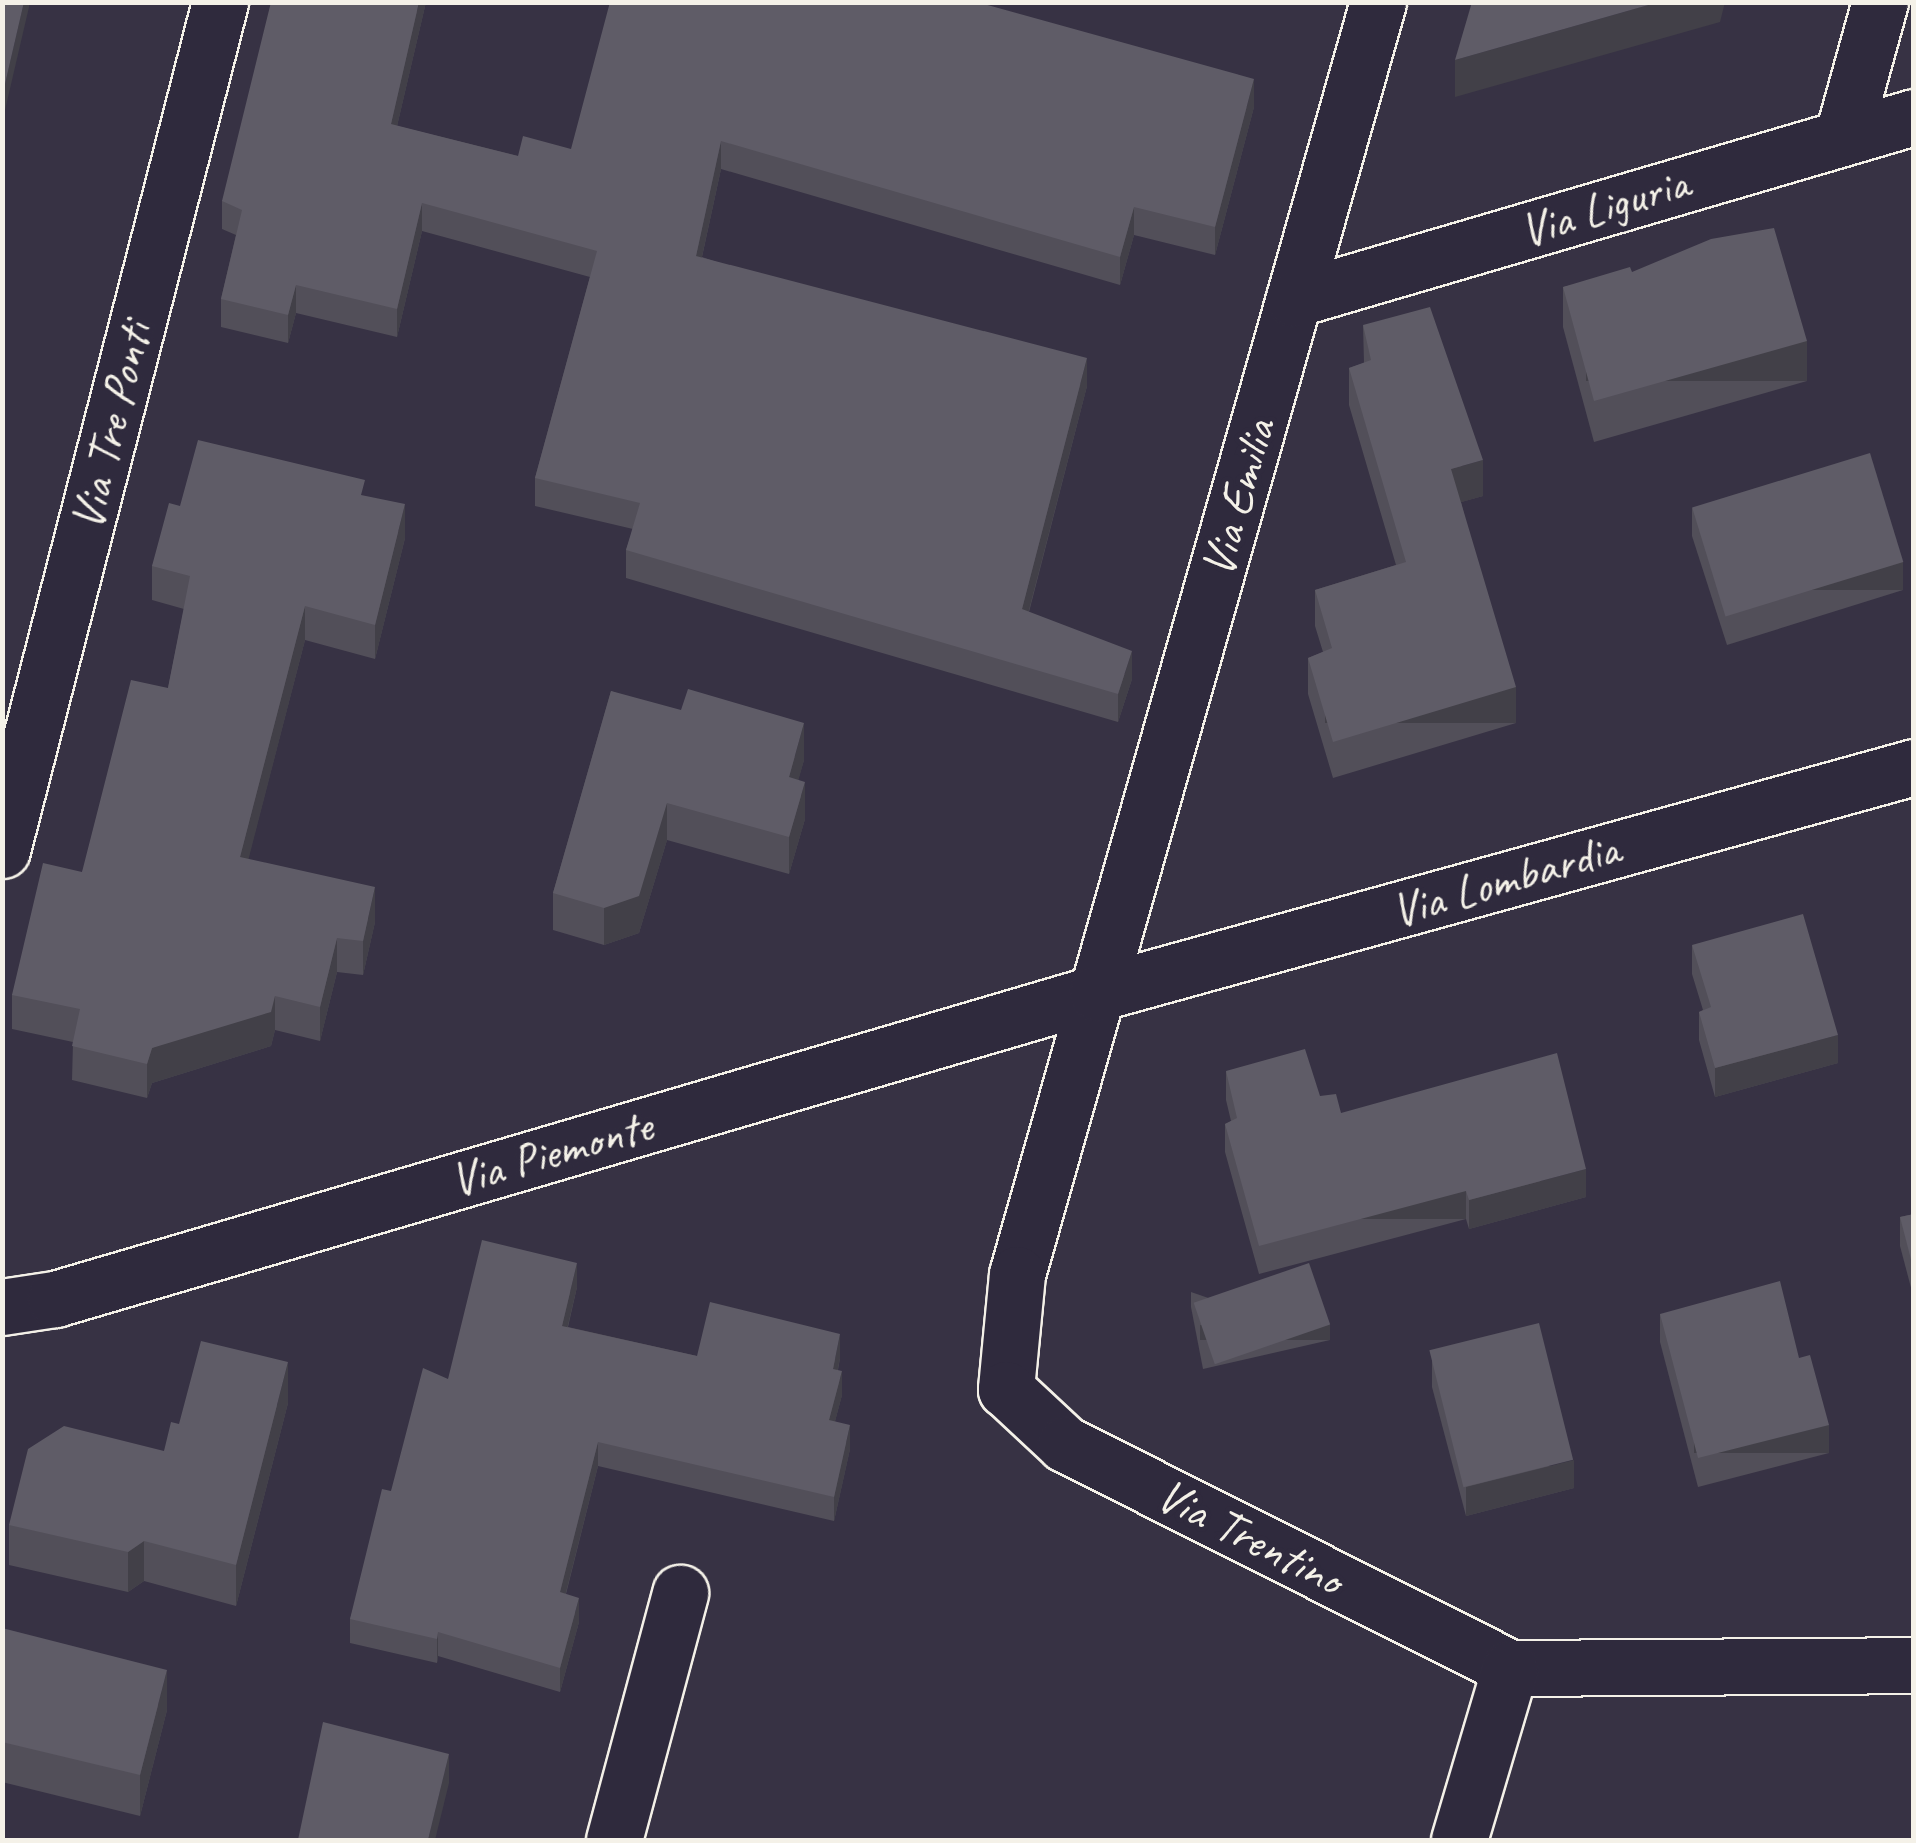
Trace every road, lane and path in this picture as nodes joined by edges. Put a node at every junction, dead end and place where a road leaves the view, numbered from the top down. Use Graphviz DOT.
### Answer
graph roads {
  1 [pos="220,2"];
  2 [pos="1378,2"];
  3 [pos="1880,2"];
  4 [pos="1914,116"];
  5 [pos="1843,136"];
  6 [pos="1294,299"];
  7 [pos="1914,767"];
  8 [pos="2,850"];
  9 [pos="1097,994"];
  10 [pos="2,1307"];
  11 [pos="680,1593"];
  12 [pos="1914,1665"];
  13 [pos="1510,1668"];
  14 [pos="614,1840"];
  15 [pos="1459,1840"];
  1 -- 8 [label="street, Via Tre Ponti"];
  2 -- 6 [label="street, Via Emilia"];
  3 -- 5 [label="street"];
  4 -- 5 [label="street, Via Liguria"];
  5 -- 6 [label="street, Via Liguria"];
  6 -- 9 [label="street, Via Emilia"];
  7 -- 9 [label="street, Via Lombardia"];
  9 -- 10 [label="street, Via Piemonte"];
  9 -- 13 [label="street, Via Trentino"];
  11 -- 14 [label="street"];
  12 -- 13 [label="street, Via Trentino"];
  13 -- 15 [label="street"];
}
